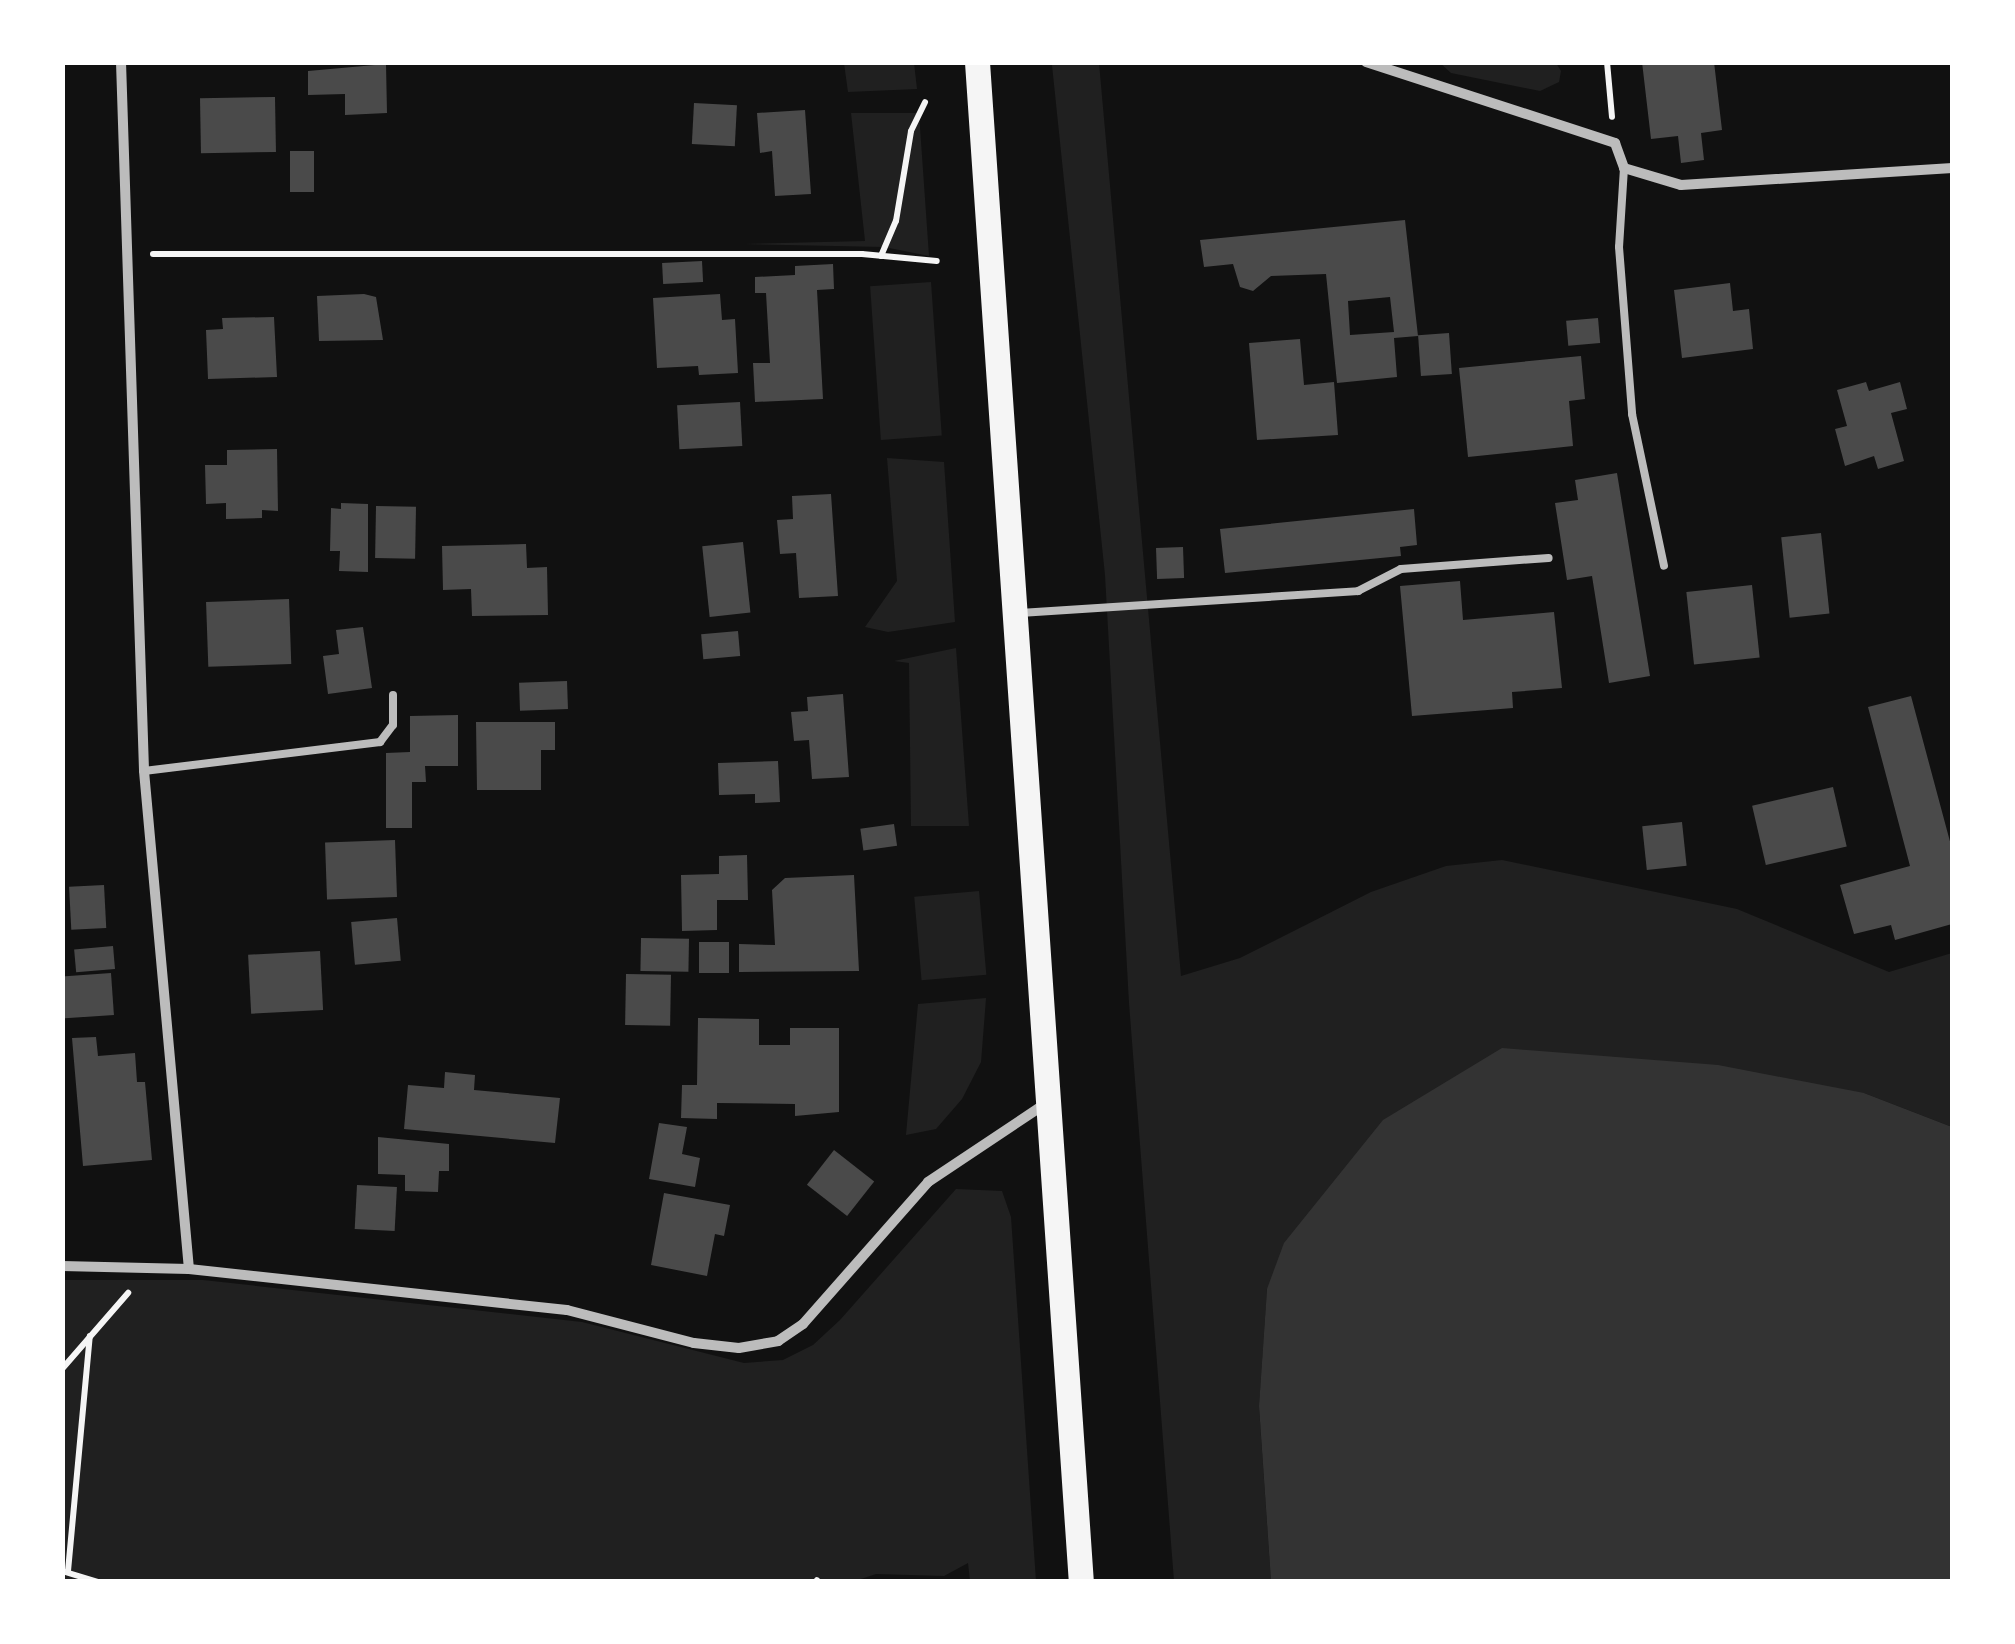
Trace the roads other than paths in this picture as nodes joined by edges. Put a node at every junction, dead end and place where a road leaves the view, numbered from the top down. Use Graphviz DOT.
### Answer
graph roads {
  1 [pos="121,62"];
  2 [pos="977,62"];
  3 [pos="1366,62"];
  4 [pos="1389,65"];
  5 [pos="1624,168"];
  6 [pos="1952,168"];
  7 [pos="1549,558"];
  8 [pos="1664,566"];
  9 [pos="1016,614"];
  10 [pos="393,695"];
  11 [pos="144,770"];
  12 [pos="1050,1100"];
  13 [pos="62,1266"];
  14 [pos="189,1269"];
  15 [pos="1081,1582"];
  1 -- 11 [label="street"];
  2 -- 9 [label="main road"];
  3 -- 4 [label="street"];
  4 -- 5 [label="street"];
  5 -- 6 [label="street"];
  5 -- 8 [label="lane"];
  7 -- 9 [label="lane"];
  9 -- 12 [label="main road"];
  10 -- 11 [label="lane"];
  11 -- 14 [label="street"];
  12 -- 14 [label="street"];
  12 -- 15 [label="main road"];
  13 -- 14 [label="street"];
}
